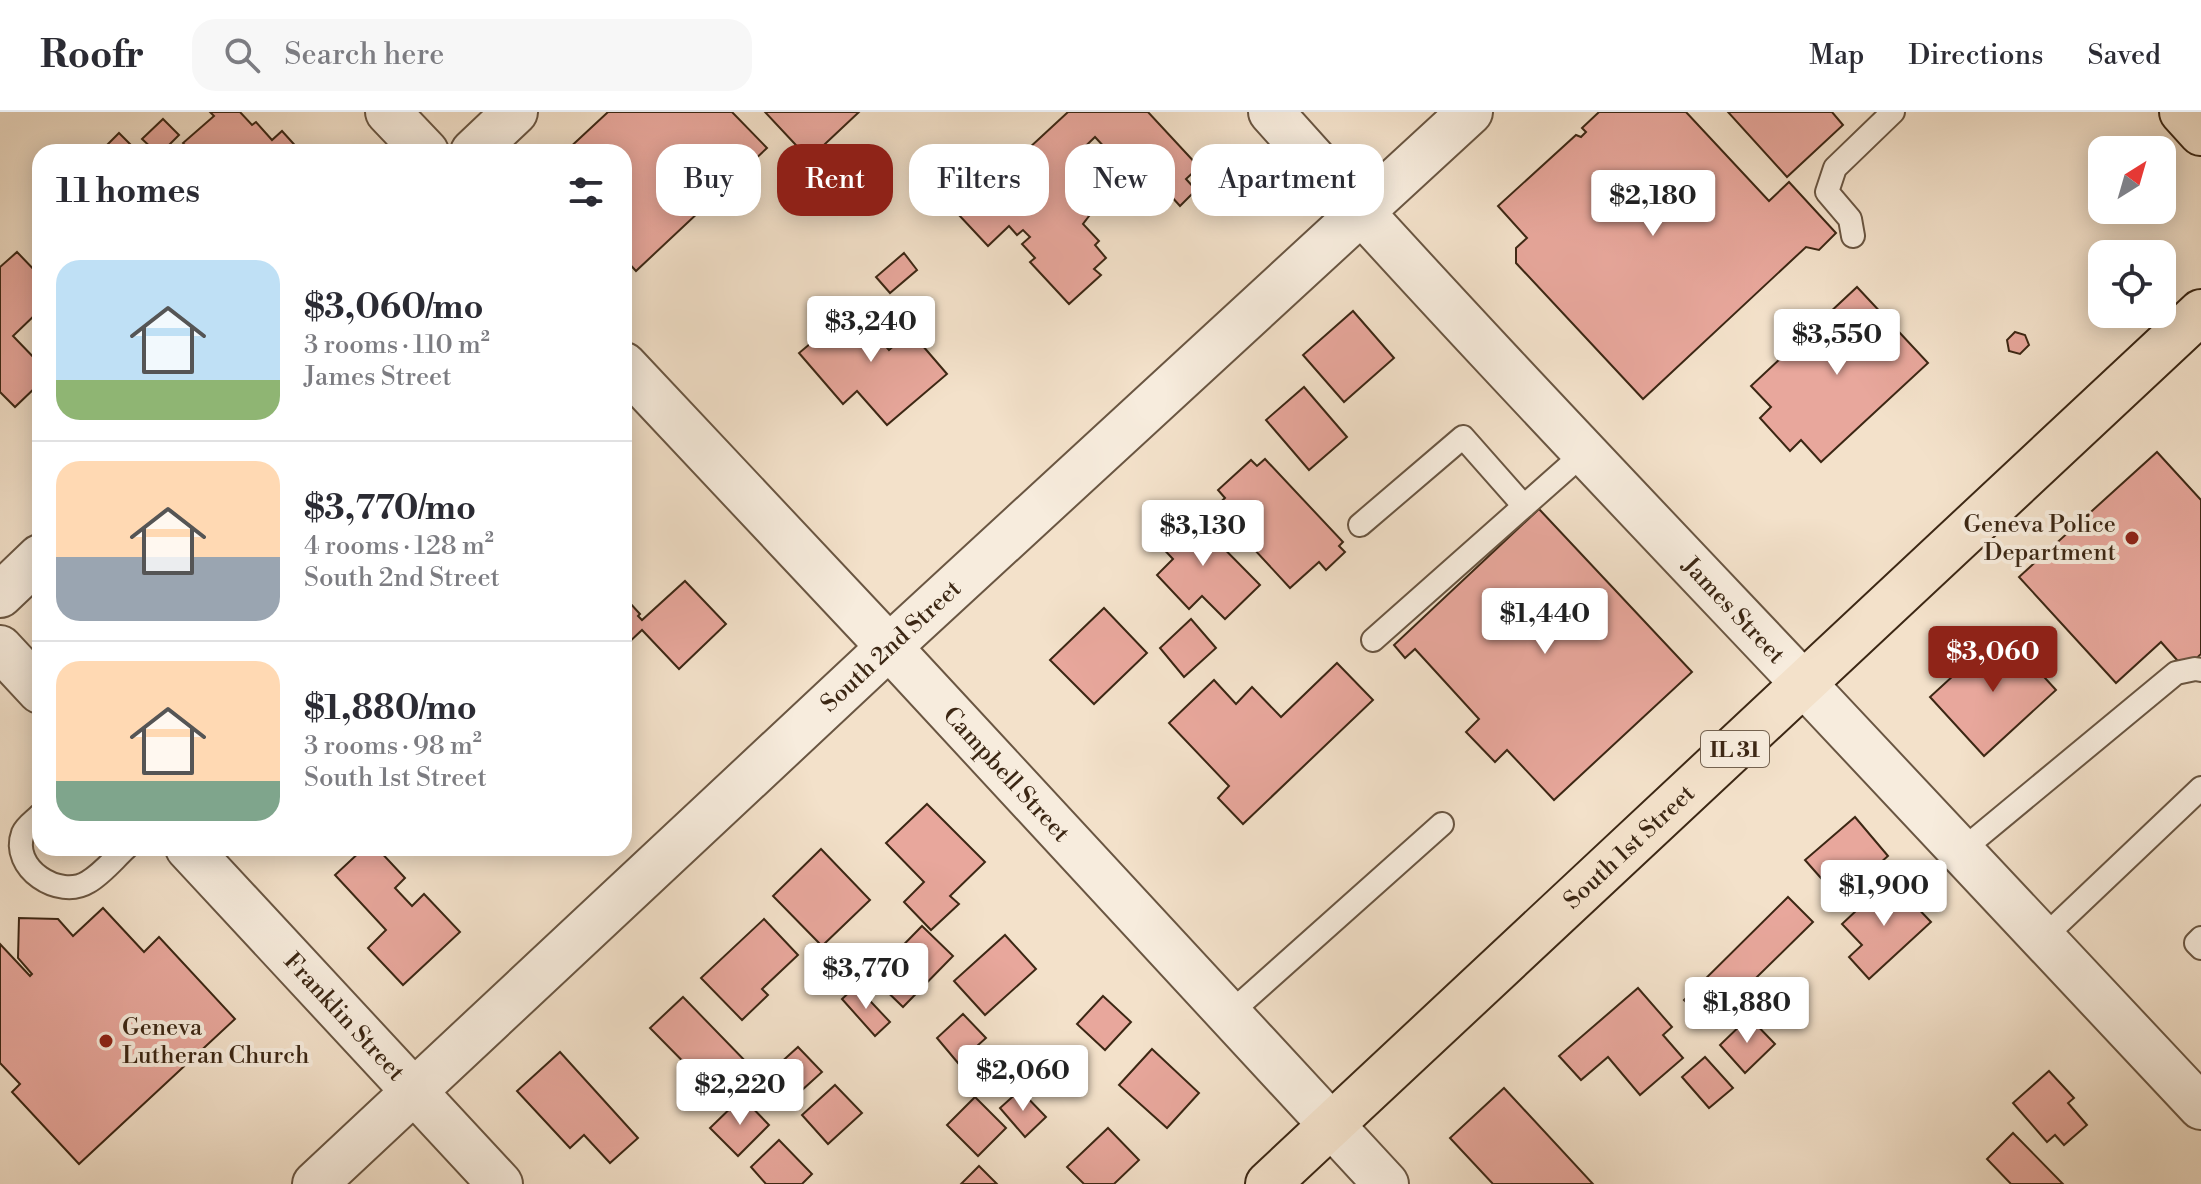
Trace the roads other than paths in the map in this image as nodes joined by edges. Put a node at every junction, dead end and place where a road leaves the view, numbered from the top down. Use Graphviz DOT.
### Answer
graph roads {
  1 [pos="388,112"];
  2 [pos="515,112"];
  3 [pos="1271,112"];
  4 [pos="1470,112"];
  5 [pos="1893,112"];
  6 [pos="2182,112"];
  7 [pos="2201,133"];
  8 [pos="418,144"];
  9 [pos="481,144"];
  10 [pos="1300,144"];
  11 [pos="1384,192"];
  12 [pos="1358,216"];
  13 [pos="1364,216"];
  14 [pos="1853,236"];
  15 [pos="2201,312"];
  16 [pos="632,386"];
  17 [pos="1584,453"];
  18 [pos="1524,506"];
  19 [pos="1360,525"];
  20 [pos="32,565"];
  21 [pos="0,595"];
  22 [pos="1373,640"];
  23 [pos="889,647"];
  24 [pos="0,648"];
  25 [pos="2201,670"];
  26 [pos="32,682"];
  27 [pos="1804,684"];
  28 [pos="2201,788"];
  29 [pos="32,822"];
  30 [pos="1442,824"];
  31 [pos="1961,851"];
  32 [pos="117,856"];
  33 [pos="195,856"];
  34 [pos="2043,938"];
  35 [pos="2201,938"];
  36 [pos="2201,948"];
  37 [pos="1228,1015"];
  38 [pos="414,1090"];
  39 [pos="2201,1107"];
  40 [pos="1330,1125"];
  41 [pos="315,1184"];
  42 [pos="500,1184"];
  43 [pos="1268,1184"];
  44 [pos="1386,1184"];
  1 -- 8 [label="street"];
  2 -- 9 [label="street"];
  3 -- 10 [label="street, James Street"];
  4 -- 11 [label="street, South 2nd Street"];
  5 -- 14 [label="lane"];
  6 -- 7 [label="main road"];
  12 -- 23 [label="street, South 2nd Street"];
  13 -- 17 [label="street, James Street"];
  15 -- 27 [label="main road, South 1st Street / IL 31"];
  16 -- 23 [label="street, Campbell Street"];
  17 -- 18 [label="lane"];
  17 -- 27 [label="street, James Street"];
  18 -- 19 [label="lane"];
  18 -- 22 [label="lane"];
  20 -- 21 [label="street"];
  23 -- 37 [label="street, Campbell Street"];
  23 -- 38 [label="street, South 2nd Street"];
  24 -- 26 [label="street"];
  25 -- 31 [label="lane"];
  27 -- 31 [label="street, James Street"];
  27 -- 40 [label="main road, South 1st Street / IL 31"];
  28 -- 34 [label="lane"];
  29 -- 32 [label="lane"];
  30 -- 37 [label="lane"];
  31 -- 34 [label="street, James Street"];
  33 -- 38 [label="street, Franklin Street"];
  34 -- 39 [label="street, James Street"];
  35 -- 36 [label="lane"];
  37 -- 40 [label="street, Campbell Street"];
  38 -- 41 [label="street, South 2nd Street"];
  38 -- 42 [label="street, Franklin Street"];
  40 -- 43 [label="main road, South 1st Street / IL 31"];
  40 -- 44 [label="street, Campbell Street"];
}
